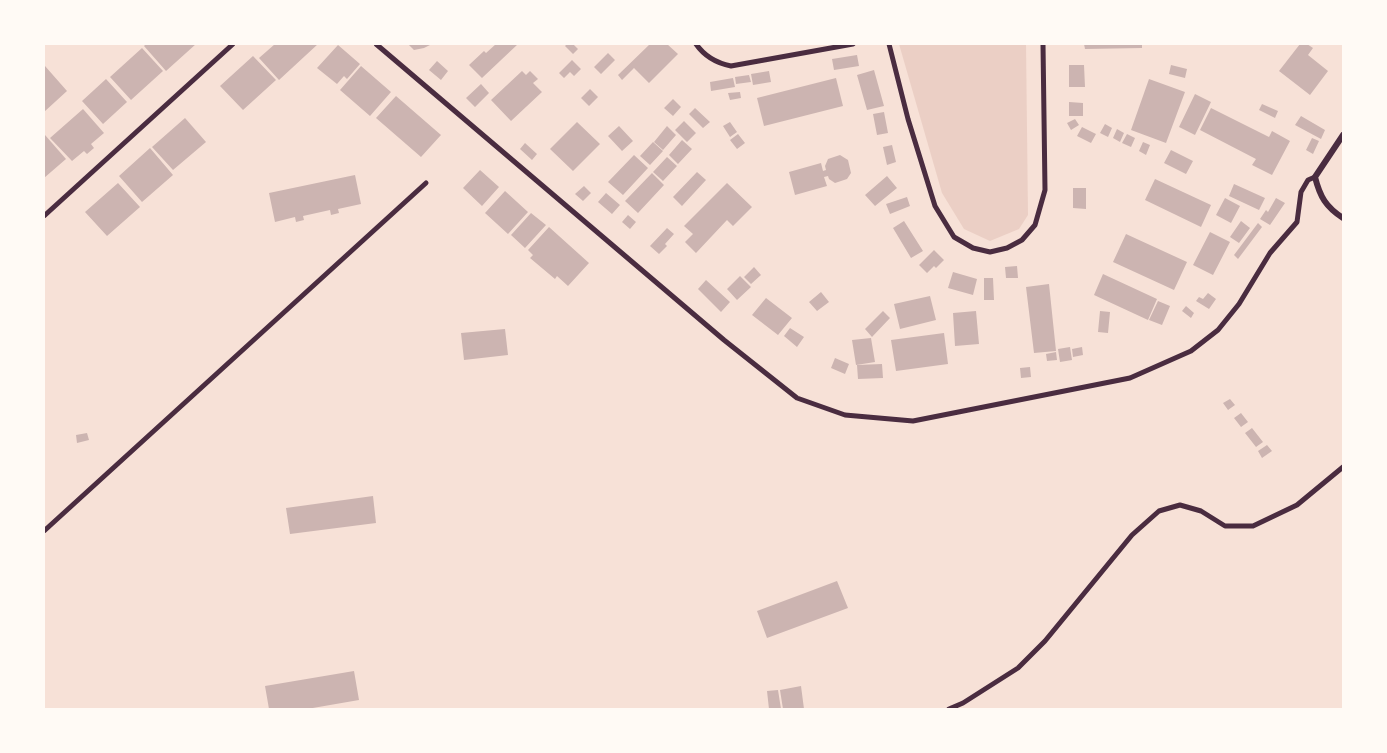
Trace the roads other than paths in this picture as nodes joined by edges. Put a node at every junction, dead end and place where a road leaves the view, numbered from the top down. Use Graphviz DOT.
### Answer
graph roads {
  1 [pos="232,44"];
  2 [pos="376,44"];
  3 [pos="696,44"];
  4 [pos="852,44"];
  5 [pos="889,44"];
  6 [pos="1043,44"];
  7 [pos="1343,135"];
  8 [pos="1315,177"];
  9 [pos="426,183"];
  10 [pos="44,216"];
  11 [pos="1343,218"];
  12 [pos="1343,467"];
  13 [pos="44,531"];
  14 [pos="949,709"];
  1 -- 10 [label="street"];
  2 -- 8 [label="street"];
  3 -- 4 [label="street"];
  5 -- 6 [label="street"];
  7 -- 8 [label="street"];
  8 -- 11 [label="street"];
  9 -- 13 [label="street"];
  12 -- 14 [label="street"];
}
